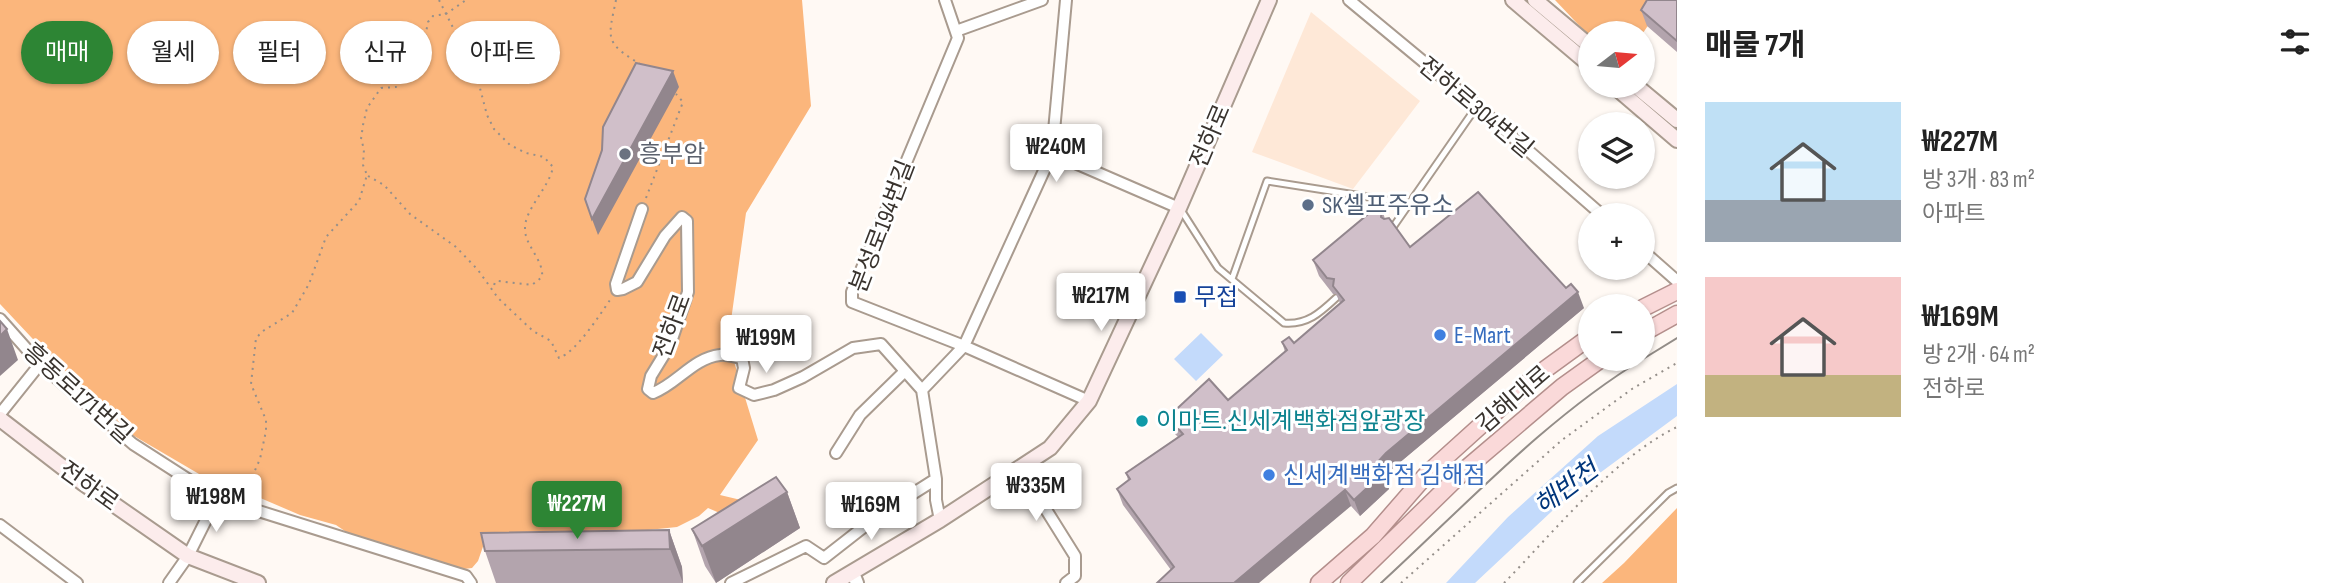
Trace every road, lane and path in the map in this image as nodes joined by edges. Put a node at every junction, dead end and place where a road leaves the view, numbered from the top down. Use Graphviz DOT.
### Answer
graph roads {
  1 [pos="439,0"];
  2 [pos="466,0"];
  3 [pos="616,0"];
  4 [pos="945,0"];
  5 [pos="1042,0"];
  6 [pos="1066,0"];
  7 [pos="1269,0"];
  8 [pos="1349,0"];
  9 [pos="1513,0"];
  10 [pos="1535,0"];
  11 [pos="446,14"];
  12 [pos="956,31"];
  13 [pos="1578,36"];
  14 [pos="1578,55"];
  15 [pos="639,63"];
  16 [pos="676,93"];
  17 [pos="1628,98"];
  18 [pos="1650,98"];
  19 [pos="1477,107"];
  20 [pos="1677,120"];
  21 [pos="1677,140"];
  22 [pos="1052,153"];
  23 [pos="367,175"];
  24 [pos="1588,203"];
  25 [pos="1407,204"];
  26 [pos="1179,208"];
  27 [pos="642,209"];
  28 [pos="1391,230"];
  29 [pos="1655,262"];
  30 [pos="1232,279"];
  31 [pos="1677,281"];
  32 [pos="493,289"];
  33 [pos="617,290"];
  34 [pos="1677,291"];
  35 [pos="1336,298"];
  36 [pos="1655,302"];
  37 [pos="1677,314"];
  38 [pos="0,319"];
  39 [pos="1655,326"];
  40 [pos="1578,345"];
  41 [pos="964,346"];
  42 [pos="40,363"];
  43 [pos="1677,363"];
  44 [pos="1584,371"];
  45 [pos="904,372"];
  46 [pos="922,390"];
  47 [pos="1088,401"];
  48 [pos="0,416"];
  49 [pos="1677,427"];
  50 [pos="836,453"];
  51 [pos="1020,468"];
  52 [pos="936,479"];
  53 [pos="1677,488"];
  54 [pos="221,499"];
  55 [pos="940,520"];
  56 [pos="0,525"];
  57 [pos="187,556"];
  58 [pos="855,578"];
  59 [pos="77,583"];
  60 [pos="169,583"];
  61 [pos="258,583"];
  62 [pos="471,583"];
  63 [pos="731,583"];
  64 [pos="834,583"];
  65 [pos="1066,583"];
  66 [pos="1319,583"];
  67 [pos="1349,583"];
  68 [pos="1401,583"];
  69 [pos="1504,583"];
  70 [pos="1577,583"];
  1 -- 11 [label="path"];
  2 -- 11 [label="path"];
  3 -- 15 [label="path"];
  4 -- 12 [label="street"];
  5 -- 12 [label="street"];
  6 -- 22 [label="street"];
  7 -- 26 [label="main road, 전하로"];
  8 -- 19 [label="street, 전하로304번길"];
  9 -- 14 [label="main road"];
  10 -- 13 [label="main road"];
  11 -- 23 [label="path"];
  11 -- 32 [label="path"];
  12 -- 41 [label="street, 분성로194번길"];
  16 -- 27 [label="path"];
  17 -- 21 [label="main road"];
  18 -- 20 [label="main road"];
  19 -- 24 [label="street, 전하로304번길"];
  19 -- 25 [label="lane"];
  22 -- 26 [label="street"];
  22 -- 41 [label="street"];
  23 -- 32 [label="path"];
  23 -- 54 [label="path"];
  25 -- 28 [label="lane"];
  25 -- 30 [label="lane"];
  26 -- 30 [label="lane"];
  26 -- 47 [label="main road, 전하로"];
  27 -- 33 [label="street"];
  29 -- 31 [label="street"];
  30 -- 35 [label="lane"];
  32 -- 33 [label="path"];
  33 -- 45 [label="street, 전하로"];
  34 -- 36 [label="main road"];
  37 -- 39 [label="main road"];
  38 -- 42 [label="street, 흥동로171번길"];
  40 -- 66 [label="main road, 김해대로"];
  41 -- 46 [label="street"];
  41 -- 47 [label="street, 분성로194번길"];
  42 -- 48 [label="street"];
  42 -- 54 [label="street, 흥동로171번길"];
  43 -- 68 [label="path"];
  44 -- 67 [label="main road, 김해대로"];
  45 -- 46 [label="street, 전하로"];
  45 -- 50 [label="street"];
  46 -- 52 [label="street"];
  47 -- 51 [label="main road, 전하로"];
  48 -- 57 [label="main road, 전하로"];
  49 -- 69 [label="path"];
  51 -- 55 [label="main road, 전하로"];
  51 -- 65 [label="street"];
  52 -- 55 [label="street"];
  52 -- 63 [label="street"];
  53 -- 70 [label="lane"];
  54 -- 57 [label="street"];
  54 -- 62 [label="street, 흥동로171번길"];
  55 -- 58 [label="main road, 전하로"];
  56 -- 59 [label="street"];
  57 -- 60 [label="street"];
  57 -- 61 [label="main road, 전하로"];
  58 -- 64 [label="main road, 전하로"];
}
